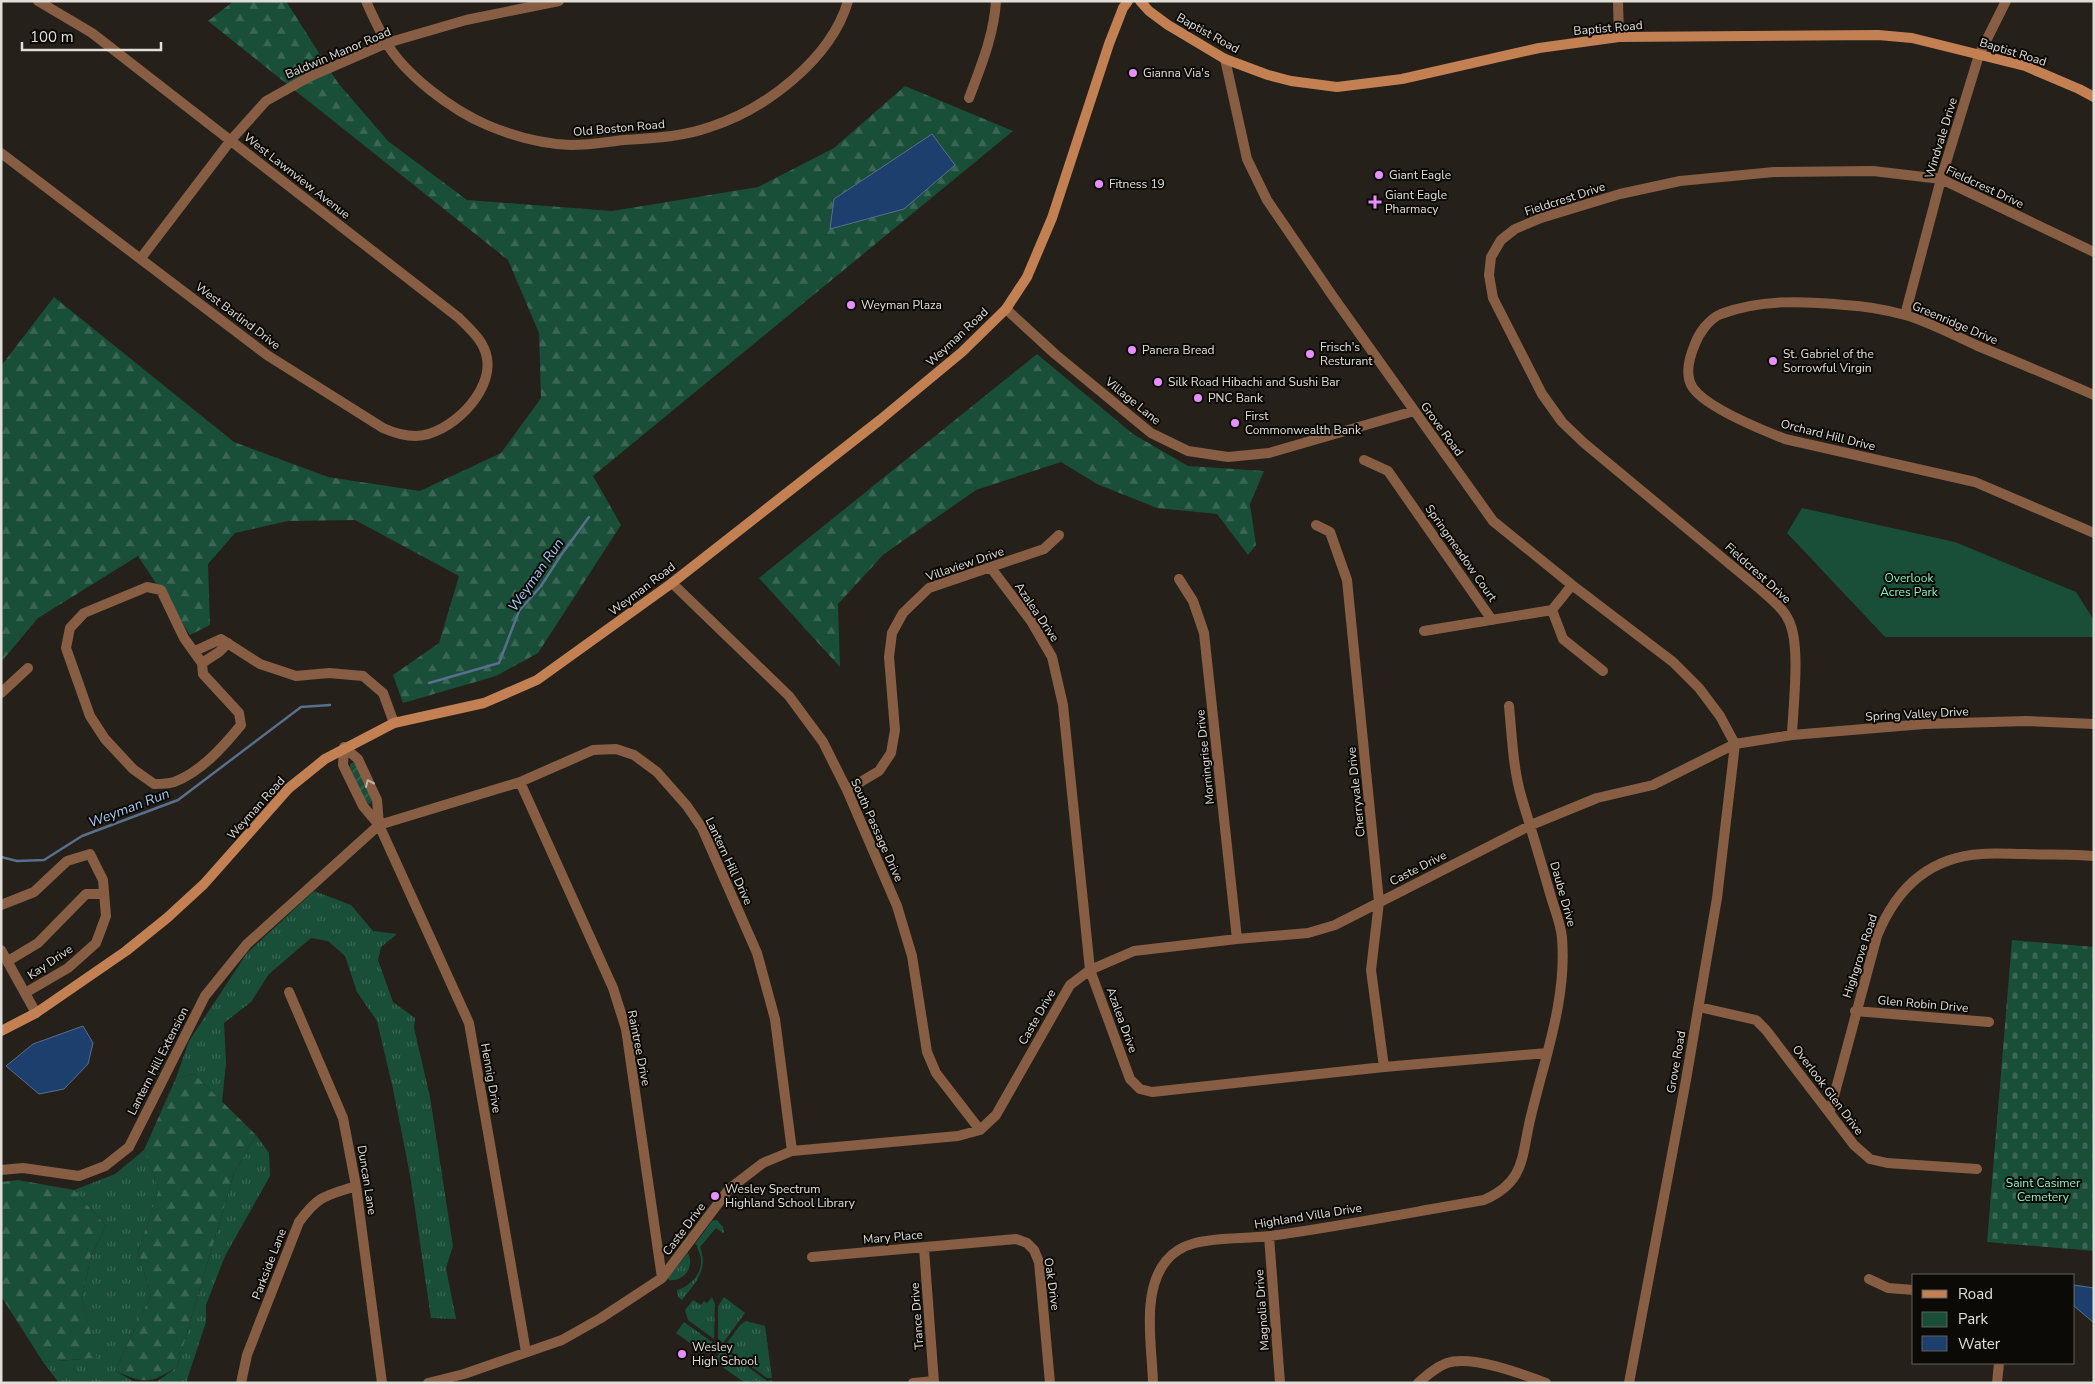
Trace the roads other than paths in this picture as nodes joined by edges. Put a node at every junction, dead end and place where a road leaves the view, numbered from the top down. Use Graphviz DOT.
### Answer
graph roads {
  1 [pos="38,1"];
  2 [pos="366,1"];
  3 [pos="559,1"];
  4 [pos="848,1"];
  5 [pos="996,1"];
  6 [pos="1128,1"];
  7 [pos="1140,1"];
  8 [pos="1618,1"];
  9 [pos="2006,1"];
  10 [pos="1619,37"];
  11 [pos="387,44"];
  12 [pos="1979,55"];
  13 [pos="1225,59"];
  14 [pos="2094,97"];
  15 [pos="970,98"];
  16 [pos="231,140"];
  17 [pos="1,153"];
  18 [pos="1941,179"];
  19 [pos="2094,252"];
  20 [pos="141,258"];
  21 [pos="1770,304"];
  22 [pos="1006,309"];
  23 [pos="1905,315"];
  24 [pos="2094,395"];
  25 [pos="473,402"];
  26 [pos="1414,411"];
  27 [pos="1364,460"];
  28 [pos="1316,525"];
  29 [pos="2094,533"];
  30 [pos="1059,535"];
  31 [pos="992,568"];
  32 [pos="1179,578"];
  33 [pos="672,583"];
  34 [pos="1572,585"];
  35 [pos="1552,610"];
  36 [pos="1492,620"];
  37 [pos="1424,631"];
  38 [pos="228,643"];
  39 [pos="195,651"];
  40 [pos="202,663"];
  41 [pos="28,668"];
  42 [pos="1603,671"];
  43 [pos="1,693"];
  44 [pos="1508,706"];
  45 [pos="394,723"];
  46 [pos="2094,724"];
  47 [pos="1792,735"];
  48 [pos="1738,743"];
  49 [pos="344,747"];
  50 [pos="520,782"];
  51 [pos="847,790"];
  52 [pos="379,825"];
  53 [pos="1531,825"];
  54 [pos="2094,856"];
  55 [pos="308,889"];
  56 [pos="104,894"];
  57 [pos="1379,902"];
  58 [pos="1,905"];
  59 [pos="1237,939"];
  60 [pos="1,950"];
  61 [pos="8,961"];
  62 [pos="1090,970"];
  63 [pos="289,992"];
  64 [pos="25,993"];
  65 [pos="1699,1007"];
  66 [pos="1856,1011"];
  67 [pos="36,1013"];
  68 [pos="1989,1022"];
  69 [pos="1,1031"];
  70 [pos="1547,1054"];
  71 [pos="1384,1067"];
  72 [pos="1830,1111"];
  73 [pos="1530,1118"];
  74 [pos="980,1130"];
  75 [pos="792,1151"];
  76 [pos="1978,1169"];
  77 [pos="1,1170"];
  78 [pos="356,1186"];
  79 [pos="1269,1236"];
  80 [pos="976,1242"];
  81 [pos="924,1248"];
  82 [pos="812,1256"];
  83 [pos="662,1278"];
  84 [pos="1869,1279"];
  85 [pos="1912,1290"];
  86 [pos="526,1352"];
  87 [pos="1999,1364"];
  88 [pos="934,1382"];
  89 [pos="241,1383"];
  90 [pos="382,1383"];
  91 [pos="428,1383"];
  92 [pos="913,1383"];
  93 [pos="1050,1383"];
  94 [pos="1153,1383"];
  95 [pos="1280,1383"];
  96 [pos="1418,1383"];
  97 [pos="1546,1383"];
  98 [pos="1629,1383"];
  99 [pos="1997,1383"];
  1 -- 16 [label="street, West Lawnview Avenue"];
  2 -- 11 [label="street, Old Boston Road"];
  3 -- 11 [label="street, Baldwin Manor Road"];
  4 -- 11 [label="street, Old Boston Road"];
  5 -- 15 [label="street"];
  6 -- 22 [label="street, Weyman Road"];
  7 -- 13 [label="street, Baptist Road"];
  8 -- 10 [label="street"];
  9 -- 12 [label="street, Windvale Drive"];
  10 -- 12 [label="street, Baptist Road"];
  10 -- 13 [label="street, Baptist Road"];
  11 -- 16 [label="street, Baldwin Manor Road"];
  12 -- 14 [label="street, Baptist Road"];
  12 -- 18 [label="street, Windvale Drive"];
  13 -- 26 [label="street, Grove Road"];
  16 -- 20 [label="street, Baldwin Manor Road"];
  16 -- 25 [label="street, West Lawnview Avenue"];
  17 -- 20 [label="street, West Barlind Drive"];
  18 -- 19 [label="street, Fieldcrest Drive"];
  18 -- 23 [label="street, Windvale Drive"];
  18 -- 47 [label="street, Fieldcrest Drive"];
  20 -- 25 [label="street, West Barlind Drive"];
  21 -- 23 [label="street, Greenridge Drive"];
  21 -- 29 [label="street, Orchard Hill Drive"];
  22 -- 26 [label="street, Village Lane"];
  22 -- 33 [label="street, Weyman Road"];
  23 -- 24 [label="street, Greenridge Drive"];
  26 -- 34 [label="street, Grove Road"];
  27 -- 36 [label="street, Springmeadow Court"];
  28 -- 57 [label="street, Cherryvale Drive"];
  30 -- 31 [label="street, Villaview Drive"];
  31 -- 51 [label="street, Villaview Drive"];
  31 -- 62 [label="street, Azalea Drive"];
  32 -- 59 [label="street, Morningrise Drive"];
  33 -- 45 [label="street, Weyman Road"];
  33 -- 51 [label="street, South Passage Drive"];
  34 -- 35 [label="street"];
  34 -- 48 [label="street, Grove Road"];
  35 -- 36 [label="street, Springmeadow Court"];
  35 -- 42 [label="street"];
  36 -- 37 [label="street"];
  38 -- 39 [label="street"];
  38 -- 40 [label="street"];
  38 -- 45 [label="street"];
  39 -- 40 [label="street"];
  39 -- 40 [label="street"];
  41 -- 43 [label="street"];
  44 -- 53 [label="street, Daube Drive"];
  45 -- 49 [label="street, Weyman Road"];
  46 -- 47 [label="street, Spring Valley Drive"];
  47 -- 48 [label="street, Spring Valley Drive"];
  48 -- 53 [label="street, Caste Drive"];
  48 -- 65 [label="street, Grove Road"];
  49 -- 52 [label="street, Hennig Drive"];
  52 -- 49 [label="street, Hennig Drive, one-way"];
  49 -- 67 [label="street, Weyman Road"];
  50 -- 52 [label="street, Lantern Hill Drive"];
  50 -- 75 [label="street, Lantern Hill Drive"];
  50 -- 83 [label="street, Raintree Drive"];
  51 -- 74 [label="street, South Passage Drive"];
  52 -- 55 [label="street, Lantern Hill Drive"];
  52 -- 86 [label="street, Hennig Drive"];
  53 -- 57 [label="street, Caste Drive"];
  53 -- 70 [label="street, Daube Drive"];
  54 -- 66 [label="street, Highgrove Road"];
  55 -- 77 [label="street, Lantern Hill Extension"];
  56 -- 58 [label="street, Kay Drive"];
  56 -- 61 [label="street"];
  56 -- 64 [label="street, Kay Drive"];
  57 -- 59 [label="street, Caste Drive"];
  57 -- 71 [label="street, Cherryvale Drive"];
  59 -- 62 [label="street, Caste Drive"];
  60 -- 61 [label="street, Kay Drive"];
  61 -- 64 [label="street, Kay Drive"];
  62 -- 71 [label="street, Azalea Drive"];
  62 -- 74 [label="street, Caste Drive"];
  63 -- 78 [label="street, Duncan Lane"];
  64 -- 67 [label="street, Kay Drive"];
  65 -- 72 [label="street, Overlook Glen Drive"];
  65 -- 98 [label="street, Grove Road"];
  66 -- 68 [label="street, Glen Robin Drive"];
  66 -- 72 [label="street, Highgrove Road"];
  67 -- 69 [label="street, Weyman Road"];
  70 -- 71 [label="street, Azalea Drive"];
  70 -- 73 [label="street, Daube Drive"];
  72 -- 76 [label="street, Overlook Glen Drive"];
  73 -- 79 [label="street, Highland Villa Drive"];
  74 -- 75 [label="street, Caste Drive"];
  75 -- 83 [label="street, Caste Drive"];
  78 -- 89 [label="street, Parkside Lane"];
  78 -- 90 [label="street, Duncan Lane"];
  79 -- 94 [label="street, Highland Villa Drive"];
  79 -- 95 [label="street, Magnolia Drive"];
  80 -- 81 [label="street, Mary Place"];
  80 -- 93 [label="street, Oak Drive"];
  81 -- 82 [label="street, Mary Place"];
  81 -- 88 [label="street, Trance Drive"];
  83 -- 86 [label="street, Caste Drive"];
  84 -- 85 [label="street"];
  86 -- 91 [label="street, Caste Drive"];
  87 -- 99 [label="street"];
  88 -- 92 [label="street"];
  96 -- 97 [label="street"];
}
